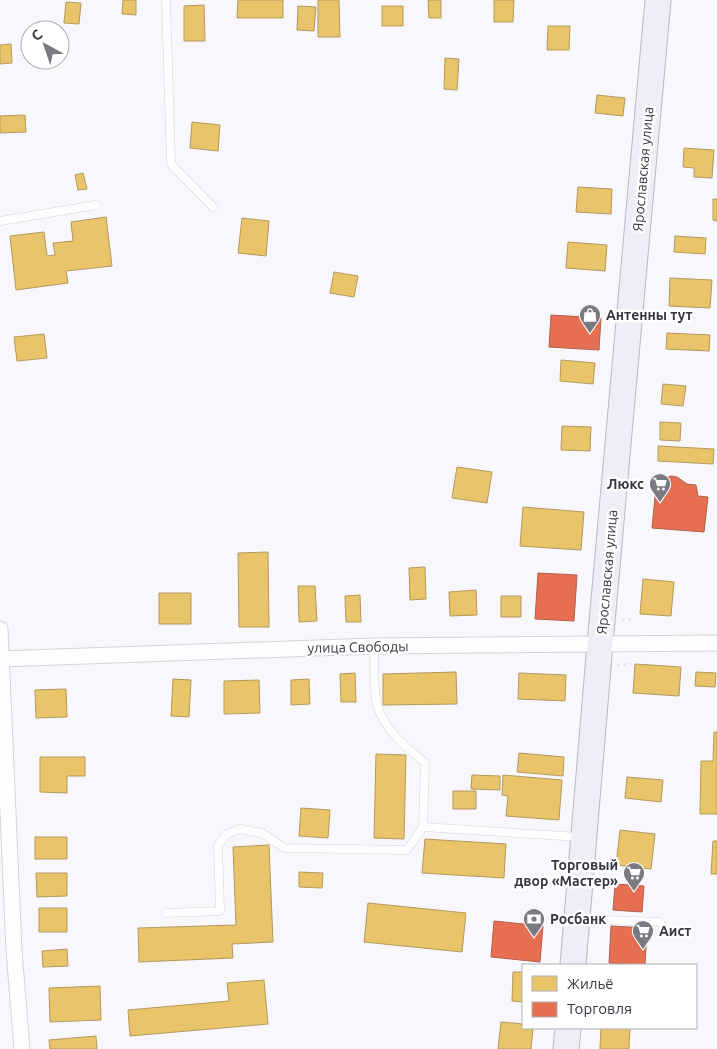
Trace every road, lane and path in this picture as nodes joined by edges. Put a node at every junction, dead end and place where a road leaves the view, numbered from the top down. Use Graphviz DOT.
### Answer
graph roads {
  1 [pos="166,0"];
  2 [pos="658,0"];
  3 [pos="96,206"];
  4 [pos="213,207"];
  5 [pos="0,221"];
  6 [pos="0,629"];
  7 [pos="717,643"];
  8 [pos="600,644"];
  9 [pos="374,646"];
  10 [pos="0,659"];
  11 [pos="424,827"];
  12 [pos="584,838"];
  13 [pos="166,913"];
  14 [pos="577,919"];
  15 [pos="660,922"];
  16 [pos="573,964"];
  17 [pos="568,1029"];
  18 [pos="22,1049"];
  19 [pos="566,1049"];
  1 -- 4 [label="lane"];
  2 -- 8 [label="main road, Ярославская улица"];
  3 -- 5 [label="lane"];
  6 -- 10 [label="street"];
  7 -- 8 [label="street, улица Свободы"];
  8 -- 9 [label="street, улица Свободы"];
  8 -- 12 [label="main road, Ярославская улица"];
  9 -- 10 [label="street, улица Свободы"];
  9 -- 11 [label="lane"];
  10 -- 18 [label="street"];
  11 -- 12 [label="lane"];
  11 -- 13 [label="lane"];
  12 -- 14 [label="main road, Ярославская улица"];
  14 -- 15 [label="lane"];
  14 -- 16 [label="main road, Ярославская улица"];
  17 -- 19 [label="main road"];
}
